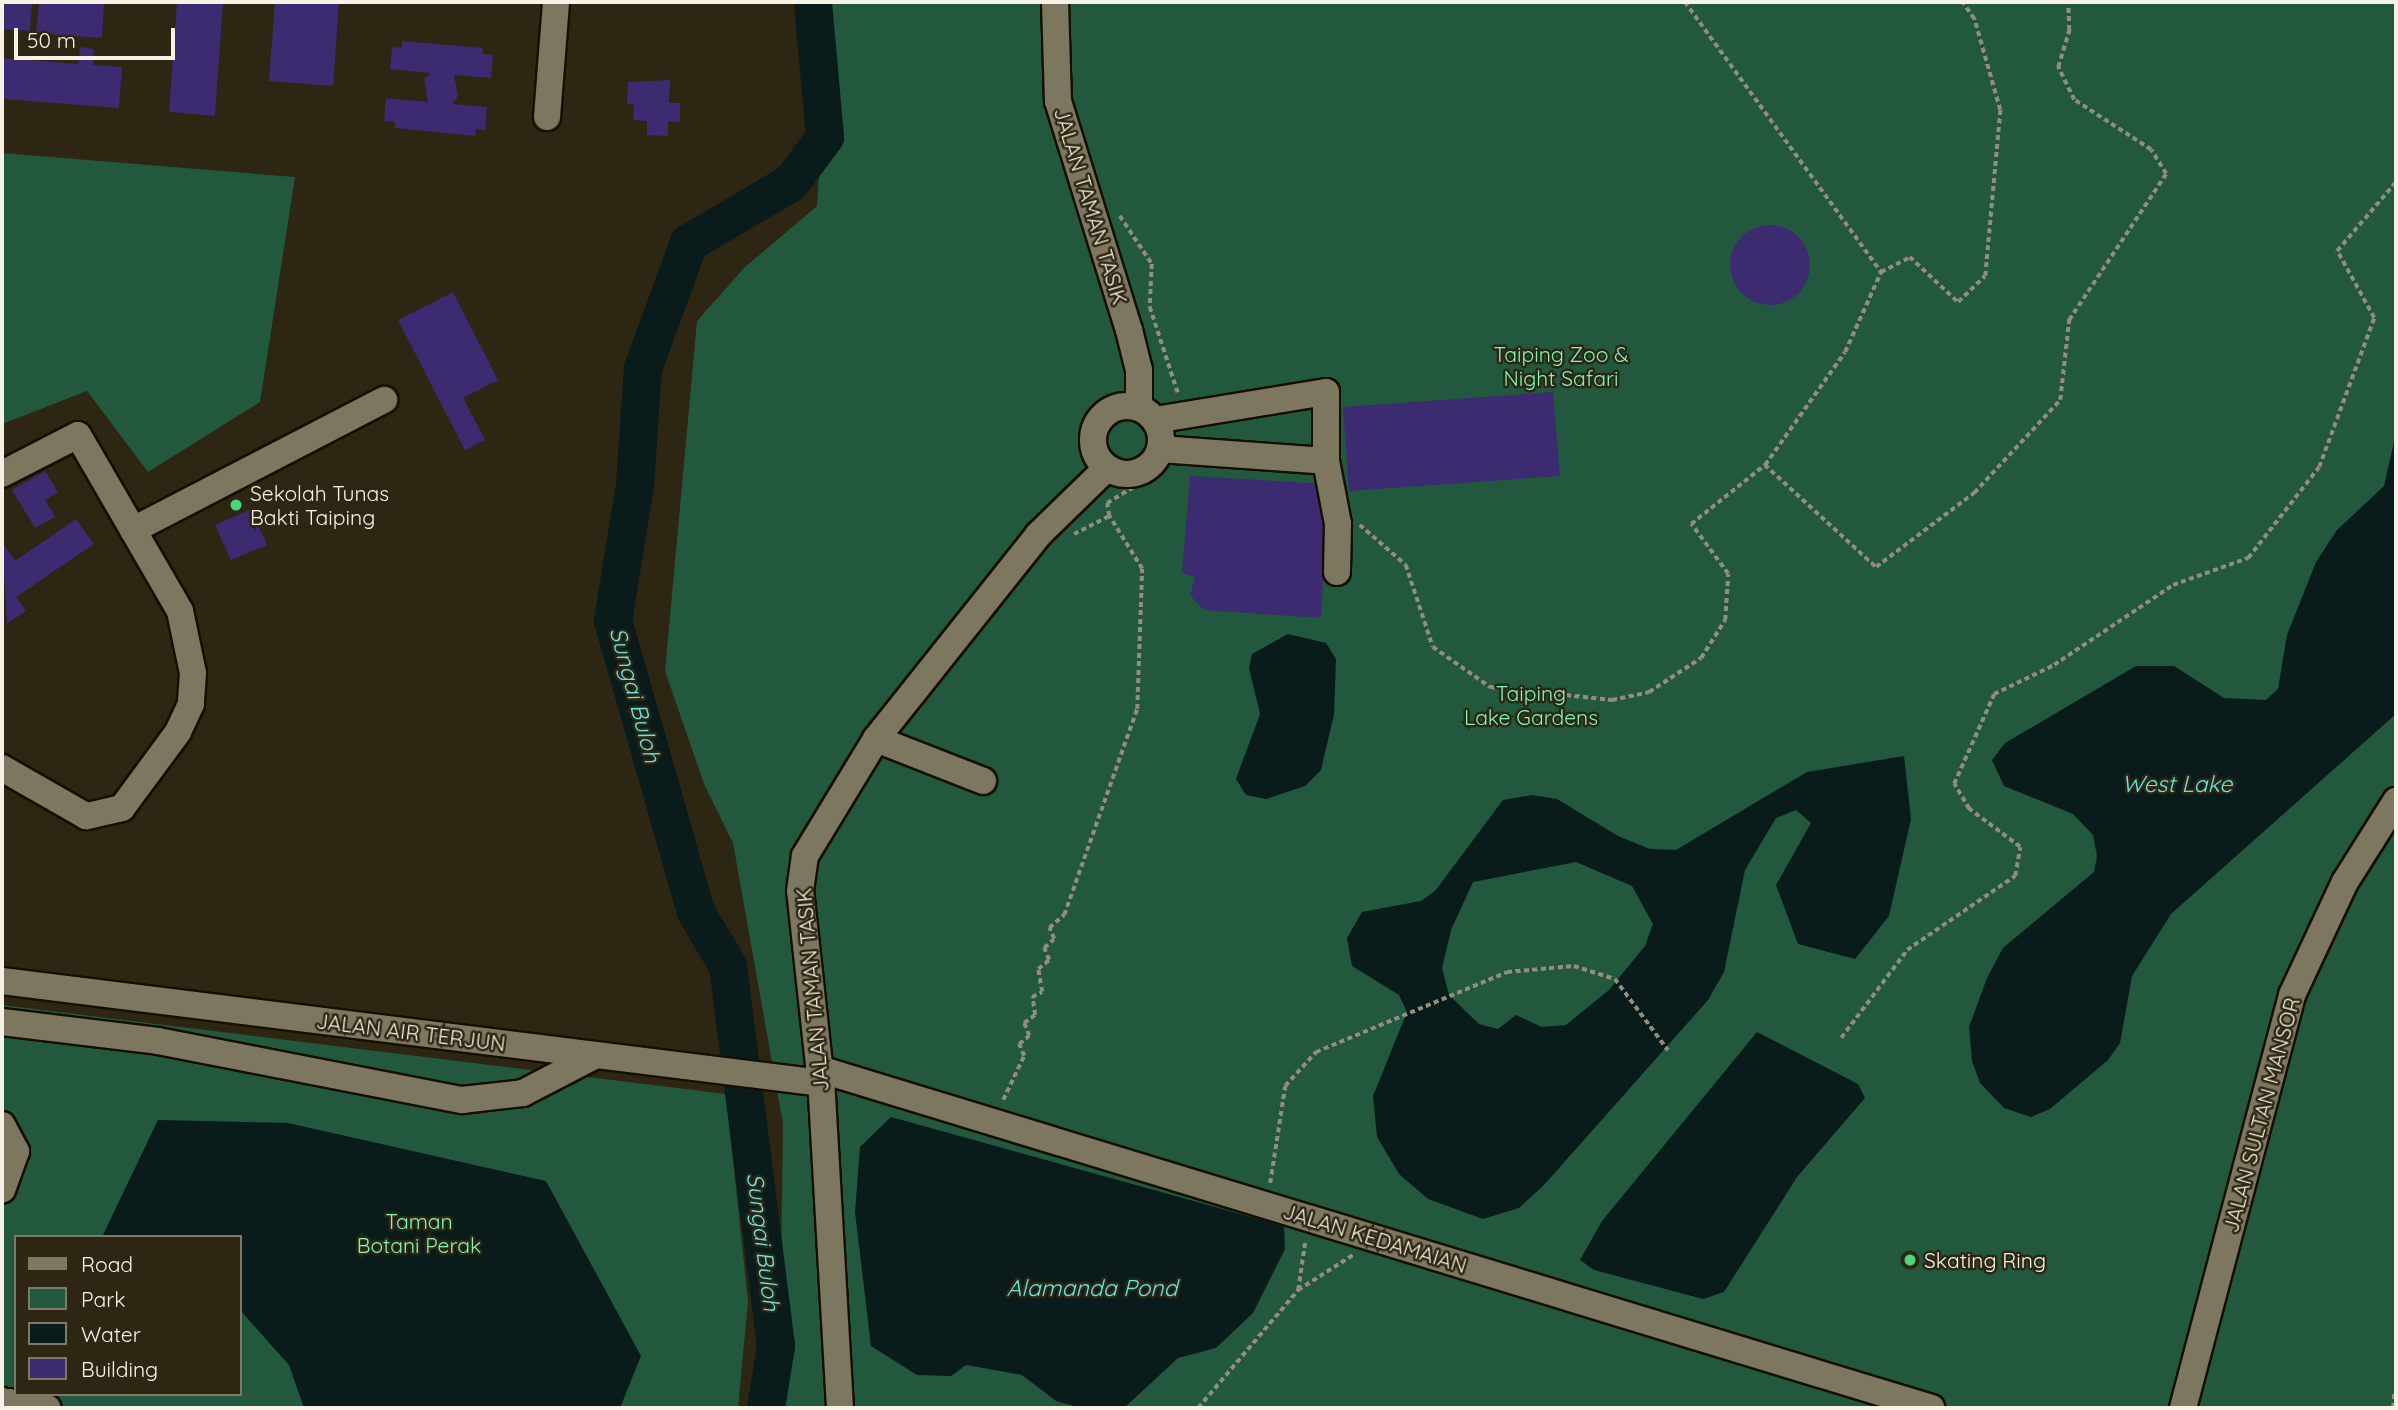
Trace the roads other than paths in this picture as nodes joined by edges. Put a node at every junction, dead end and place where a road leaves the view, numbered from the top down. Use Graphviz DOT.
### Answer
graph roads {
  1 [pos="556,2"];
  2 [pos="1055,2"];
  3 [pos="547,117"];
  4 [pos="384,400"];
  5 [pos="1147,414"];
  6 [pos="1160,449"];
  7 [pos="1326,461"];
  8 [pos="1107,468"];
  9 [pos="2,474"];
  10 [pos="133,530"];
  11 [pos="1337,572"];
  12 [pos="876,739"];
  13 [pos="2,768"];
  14 [pos="983,781"];
  15 [pos="2396,801"];
  16 [pos="2,981"];
  17 [pos="2,1022"];
  18 [pos="596,1055"];
  19 [pos="820,1076"];
  20 [pos="2,1125"];
  21 [pos="2,1190"];
  22 [pos="2,1401"];
  23 [pos="47,1408"];
  24 [pos="840,1408"];
  25 [pos="1931,1408"];
  26 [pos="2183,1408"];
  1 -- 3 [label="street"];
  2 -- 5 [label="street, JALAN TAMAN TASIK"];
  4 -- 10 [label="street"];
  5 -- 6 [label="street, JALAN TAMAN TASIK"];
  5 -- 7 [label="street"];
  5 -- 8 [label="street"];
  6 -- 7 [label="street"];
  6 -- 8 [label="street"];
  7 -- 11 [label="street"];
  8 -- 12 [label="street, JALAN TAMAN TASIK"];
  9 -- 10 [label="street"];
  10 -- 13 [label="street"];
  12 -- 14 [label="street"];
  12 -- 19 [label="street, JALAN TAMAN TASIK"];
  15 -- 26 [label="street, JALAN SULTAN MANSOR"];
  16 -- 18 [label="street, JALAN AIR TERJUN"];
  17 -- 18 [label="street"];
  18 -- 19 [label="street, JALAN AIR TERJUN"];
  19 -- 24 [label="street, JALAN TAMAN TASIK"];
  19 -- 25 [label="street, JALAN KEDAMAIAN"];
  20 -- 21 [label="street"];
  22 -- 23 [label="street"];
}
